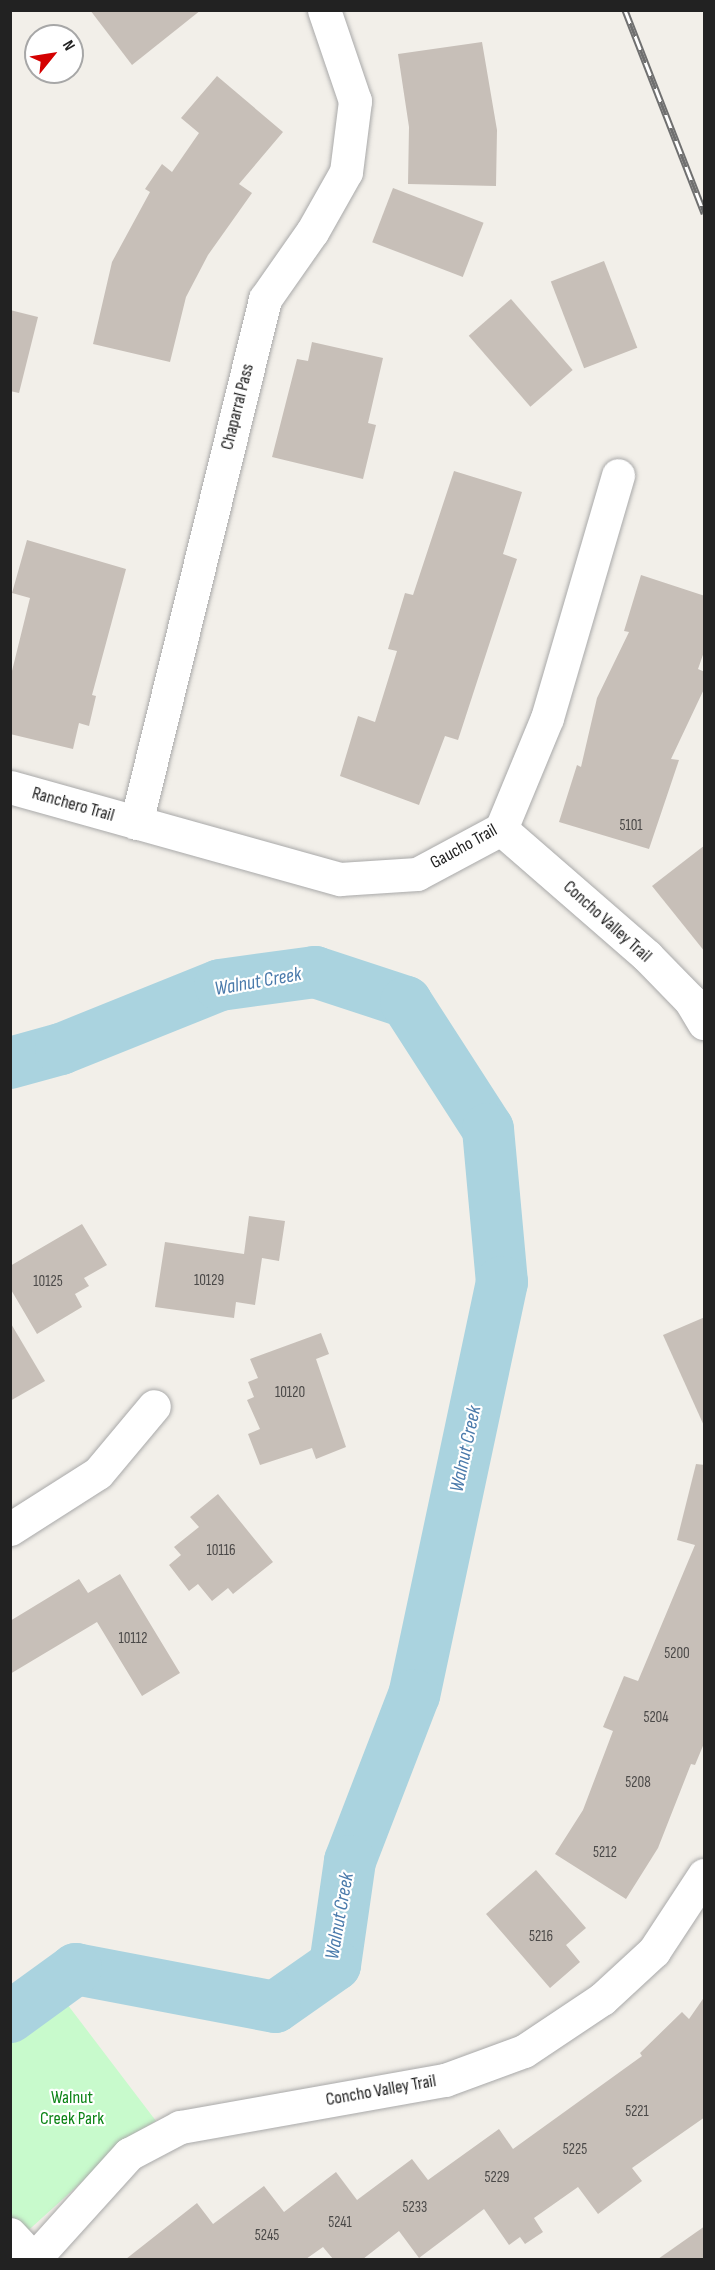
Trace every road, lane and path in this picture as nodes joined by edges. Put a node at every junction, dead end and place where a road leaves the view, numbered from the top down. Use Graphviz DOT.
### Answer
graph roads {
  1 [pos="324,10"];
  2 [pos="618,475"];
  3 [pos="10,787"];
  4 [pos="136,823"];
  5 [pos="501,829"];
  6 [pos="705,1023"];
  7 [pos="154,1406"];
  8 [pos="10,1529"];
  9 [pos="705,1875"];
  10 [pos="10,2234"];
  11 [pos="34,2259"];
  1 -- 4 [label="street, Chaparral Pass"];
  2 -- 5 [label="street, Gaucho Trail"];
  3 -- 4 [label="street, Ranchero Trail"];
  4 -- 5 [label="street, Gaucho Trail"];
  5 -- 6 [label="street, Concho Valley Trail"];
  7 -- 8 [label="street"];
  9 -- 11 [label="street, Concho Valley Trail"];
  10 -- 11 [label="street"];
}
